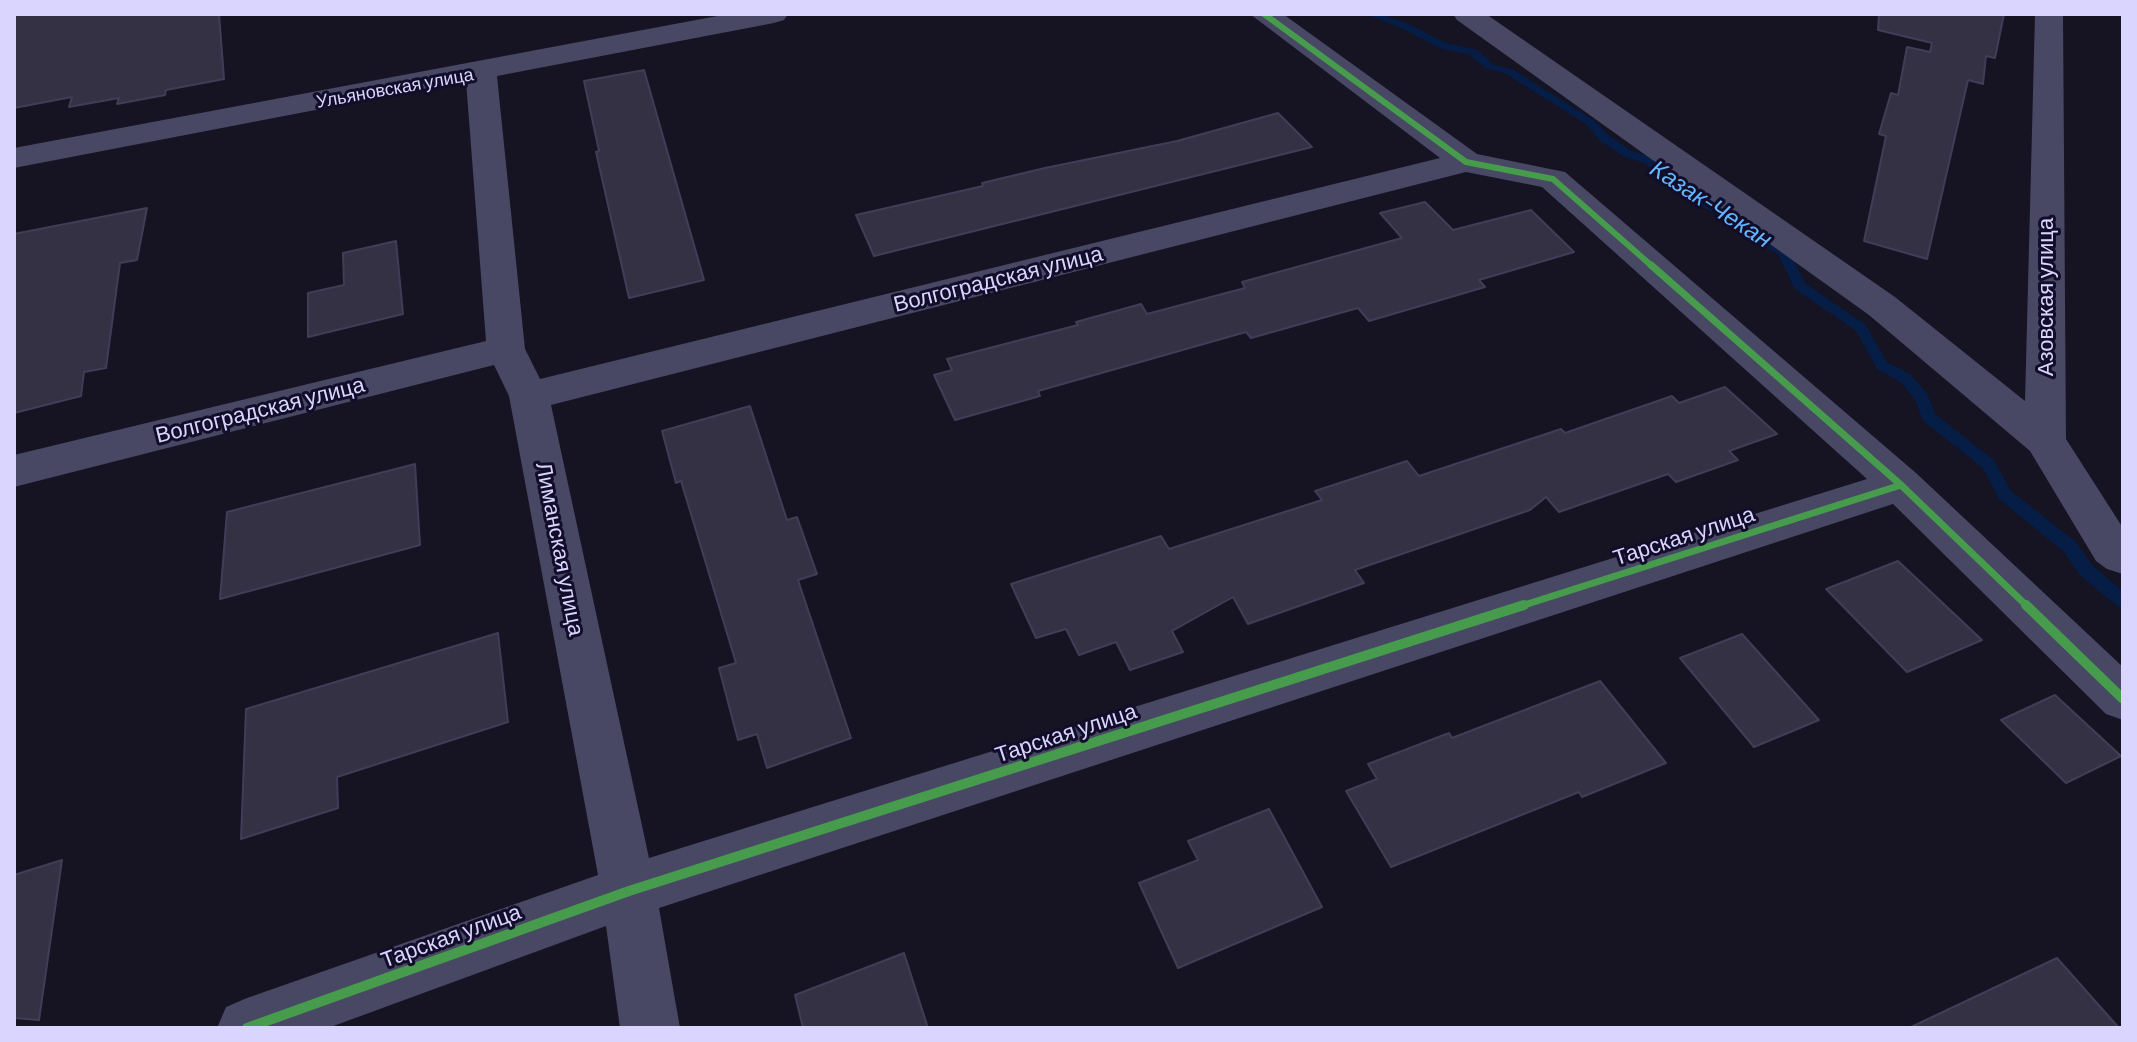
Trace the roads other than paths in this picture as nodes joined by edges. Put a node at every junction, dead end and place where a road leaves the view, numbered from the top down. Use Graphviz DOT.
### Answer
graph roads {
  1 [pos="774,14"];
  2 [pos="1264,14"];
  3 [pos="2049,14"];
  4 [pos="1478,17"];
  5 [pos="635,27"];
  6 [pos="481,72"];
  7 [pos="14,158"];
  8 [pos="1466,162"];
  9 [pos="506,349"];
  10 [pos="529,396"];
  11 [pos="2045,440"];
  12 [pos="14,471"];
  13 [pos="1901,485"];
  14 [pos="2123,556"];
  15 [pos="2123,699"];
  16 [pos="629,891"];
  17 [pos="247,1028"];
  18 [pos="650,1028"];
  1 -- 5 [label="street, Ульяновская улица"];
  2 -- 8 [label="street"];
  3 -- 11 [label="street, Азовская улица"];
  4 -- 11 [label="street"];
  5 -- 6 [label="street, Ульяновская улица"];
  6 -- 7 [label="street, Ульяновская улица"];
  6 -- 9 [label="street, Лиманская улица"];
  8 -- 10 [label="street, Волгоградская улица"];
  8 -- 13 [label="street"];
  9 -- 10 [label="street, Лиманская улица"];
  9 -- 12 [label="street, Волгоградская улица"];
  10 -- 16 [label="street, Лиманская улица"];
  11 -- 14 [label="street"];
  13 -- 15 [label="street"];
  13 -- 16 [label="street, Тарская улица"];
  16 -- 17 [label="street, Тарская улица"];
  16 -- 18 [label="street, Лиманская улица"];
}
